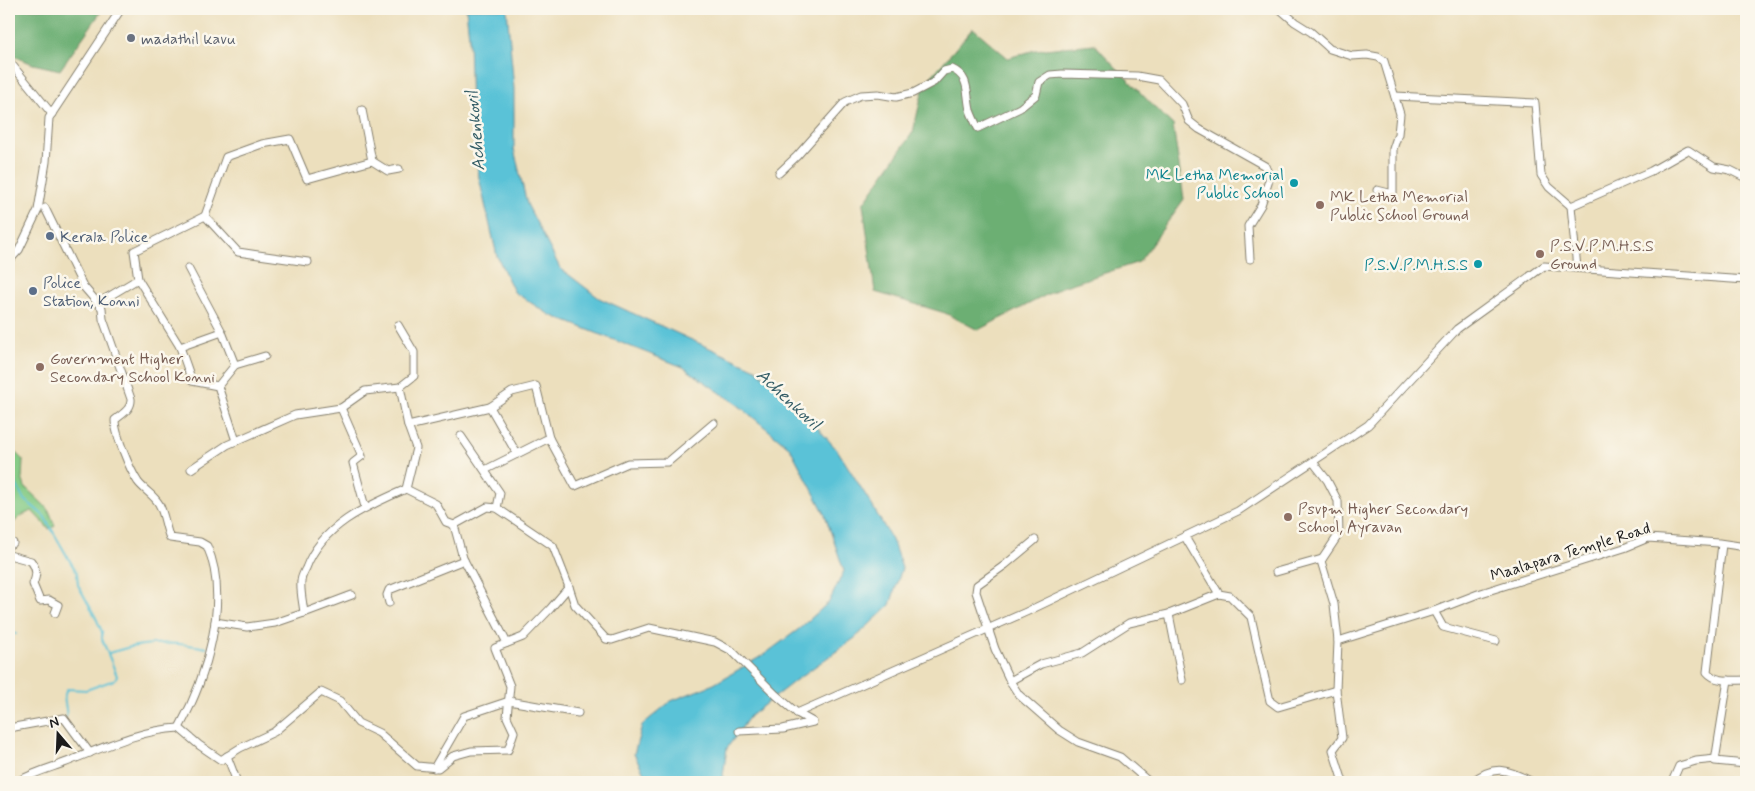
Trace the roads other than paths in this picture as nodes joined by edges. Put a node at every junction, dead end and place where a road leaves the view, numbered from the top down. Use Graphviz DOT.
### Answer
graph roads {
  1 [pos="121,9"];
  2 [pos="1280,9"];
  3 [pos="9,61"];
  4 [pos="1395,96"];
  5 [pos="362,110"];
  6 [pos="52,114"];
  7 [pos="372,160"];
  8 [pos="399,168"];
  9 [pos="779,173"];
  10 [pos="1746,178"];
  11 [pos="1377,190"];
  12 [pos="1571,206"];
  13 [pos="45,208"];
  14 [pos="205,216"];
  15 [pos="1250,259"];
  16 [pos="9,261"];
  17 [pos="308,262"];
  18 [pos="188,268"];
  19 [pos="1578,268"];
  20 [pos="138,280"];
  21 [pos="1746,280"];
  22 [pos="98,303"];
  23 [pos="398,325"];
  24 [pos="222,332"];
  25 [pos="180,347"];
  26 [pos="265,356"];
  27 [pos="235,364"];
  28 [pos="218,386"];
  29 [pos="400,387"];
  30 [pos="490,407"];
  31 [pos="341,408"];
  32 [pos="714,423"];
  33 [pos="408,426"];
  34 [pos="460,436"];
  35 [pos="549,438"];
  36 [pos="236,442"];
  37 [pos="517,454"];
  38 [pos="1313,462"];
  39 [pos="191,469"];
  40 [pos="485,470"];
  41 [pos="406,489"];
  42 [pos="365,507"];
  43 [pos="497,508"];
  44 [pos="454,525"];
  45 [pos="1185,536"];
  46 [pos="1035,540"];
  47 [pos="1722,544"];
  48 [pos="1746,547"];
  49 [pos="9,555"];
  50 [pos="1322,559"];
  51 [pos="464,560"];
  52 [pos="1276,572"];
  53 [pos="569,587"];
  54 [pos="1219,594"];
  55 [pos="352,595"];
  56 [pos="389,603"];
  57 [pos="1434,610"];
  58 [pos="55,613"];
  59 [pos="304,613"];
  60 [pos="1168,614"];
  61 [pos="215,622"];
  62 [pos="988,629"];
  63 [pos="1496,640"];
  64 [pos="1338,641"];
  65 [pos="507,644"];
  66 [pos="1182,680"];
  67 [pos="1728,680"];
  68 [pos="1746,680"];
  69 [pos="1010,681"];
  70 [pos="1336,690"];
  71 [pos="509,701"];
  72 [pos="578,713"];
  73 [pos="798,713"];
  74 [pos="9,728"];
  75 [pos="178,728"];
  76 [pos="739,731"];
  77 [pos="90,753"];
  78 [pos="227,756"];
  79 [pos="1716,759"];
  80 [pos="1746,764"];
  81 [pos="434,768"];
  82 [pos="1528,781"];
  83 [pos="17,782"];
  84 [pos="237,782"];
  85 [pos="1149,782"];
  86 [pos="1343,782"];
  87 [pos="1472,782"];
  88 [pos="1672,782"];
  1 -- 6 [label="street"];
  2 -- 4 [label="street"];
  3 -- 6 [label="street"];
  4 -- 11 [label="street"];
  4 -- 12 [label="street"];
  5 -- 7 [label="street"];
  6 -- 16 [label="street"];
  7 -- 8 [label="street"];
  7 -- 14 [label="street"];
  9 -- 15 [label="street"];
  10 -- 12 [label="street"];
  12 -- 19 [label="street"];
  13 -- 22 [label="street"];
  14 -- 17 [label="street"];
  14 -- 20 [label="street"];
  18 -- 24 [label="street"];
  19 -- 21 [label="street"];
  19 -- 38 [label="street"];
  20 -- 22 [label="street"];
  20 -- 25 [label="street"];
  22 -- 61 [label="street"];
  23 -- 29 [label="street"];
  24 -- 25 [label="street"];
  24 -- 27 [label="street"];
  25 -- 28 [label="street"];
  26 -- 27 [label="street"];
  27 -- 28 [label="street"];
  28 -- 36 [label="street"];
  29 -- 31 [label="street"];
  29 -- 33 [label="street"];
  30 -- 33 [label="street"];
  30 -- 35 [label="street"];
  30 -- 37 [label="street"];
  31 -- 36 [label="street"];
  31 -- 42 [label="street"];
  32 -- 35 [label="street"];
  33 -- 41 [label="street"];
  34 -- 40 [label="street"];
  35 -- 37 [label="street"];
  36 -- 39 [label="street"];
  37 -- 40 [label="street"];
  38 -- 45 [label="street"];
  38 -- 50 [label="street"];
  40 -- 43 [label="street"];
  41 -- 42 [label="street"];
  41 -- 44 [label="street"];
  42 -- 59 [label="street"];
  43 -- 44 [label="street"];
  43 -- 53 [label="street"];
  44 -- 51 [label="street"];
  45 -- 54 [label="street"];
  45 -- 62 [label="street"];
  46 -- 62 [label="street"];
  47 -- 48 [label="street, Maalapara Temple Road"];
  47 -- 57 [label="street, Maalapara Temple Road"];
  47 -- 67 [label="street"];
  49 -- 58 [label="street"];
  50 -- 52 [label="street"];
  50 -- 64 [label="street"];
  51 -- 56 [label="street"];
  51 -- 65 [label="street"];
  53 -- 65 [label="street"];
  53 -- 73 [label="street"];
  54 -- 60 [label="street"];
  54 -- 70 [label="street"];
  55 -- 59 [label="street"];
  57 -- 63 [label="street"];
  57 -- 64 [label="street, Maalapara Temple Road"];
  59 -- 61 [label="street"];
  60 -- 66 [label="street"];
  60 -- 69 [label="street"];
  61 -- 75 [label="street"];
  62 -- 69 [label="street"];
  62 -- 73 [label="street"];
  64 -- 70 [label="street"];
  65 -- 71 [label="street"];
  67 -- 68 [label="street"];
  67 -- 79 [label="street"];
  69 -- 85 [label="street"];
  70 -- 86 [label="street"];
  71 -- 72 [label="street"];
  71 -- 81 [label="street"];
  71 -- 81 [label="street"];
  73 -- 76 [label="street"];
  74 -- 77 [label="street"];
  75 -- 77 [label="street"];
  75 -- 78 [label="street"];
  77 -- 83 [label="street"];
  78 -- 81 [label="street"];
  78 -- 84 [label="street"];
  79 -- 80 [label="street"];
  79 -- 88 [label="street"];
  82 -- 87 [label="street"];
}
